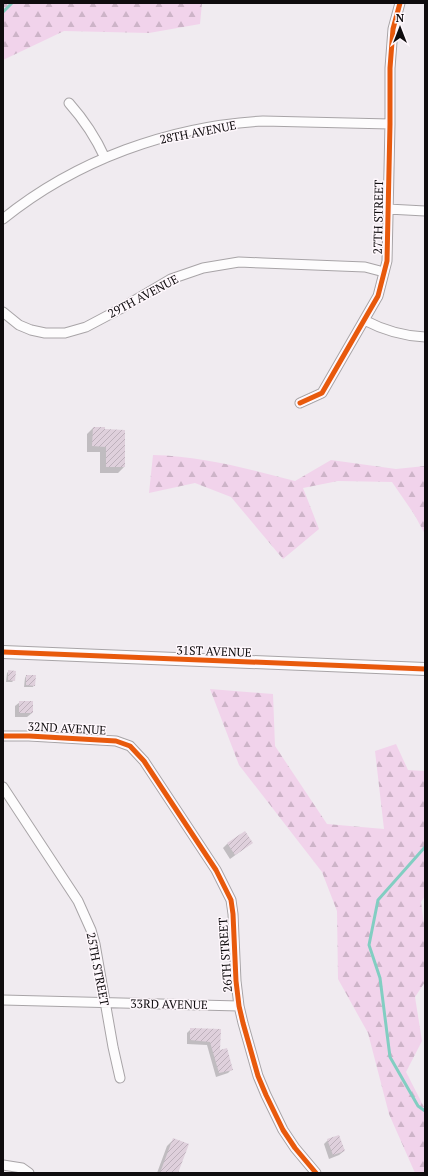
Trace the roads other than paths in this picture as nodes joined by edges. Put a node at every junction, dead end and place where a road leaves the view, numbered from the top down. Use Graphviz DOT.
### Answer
graph roads {
  1 [pos="400,3"];
  2 [pos="69,103"];
  3 [pos="390,124"];
  4 [pos="105,158"];
  5 [pos="388,209"];
  6 [pos="425,211"];
  7 [pos="3,219"];
  8 [pos="384,272"];
  9 [pos="3,312"];
  10 [pos="364,320"];
  11 [pos="425,337"];
  12 [pos="300,404"];
  13 [pos="3,652"];
  14 [pos="425,669"];
  15 [pos="3,736"];
  16 [pos="130,746"];
  17 [pos="3,787"];
  18 [pos="3,1000"];
  19 [pos="105,1002"];
  20 [pos="239,1006"];
  21 [pos="120,1078"];
  22 [pos="3,1165"];
  23 [pos="29,1173"];
  24 [pos="316,1173"];
  1 -- 3 [label="street, 27TH STREET"];
  2 -- 4 [label="street"];
  3 -- 4 [label="street, 28TH AVENUE"];
  3 -- 5 [label="street, 27TH STREET"];
  4 -- 7 [label="street, 28TH AVENUE"];
  5 -- 6 [label="street"];
  5 -- 8 [label="street, 27TH STREET"];
  8 -- 9 [label="street, 29TH AVENUE"];
  8 -- 10 [label="street, 27TH STREET"];
  10 -- 11 [label="street"];
  10 -- 12 [label="street, 27TH STREET"];
  13 -- 14 [label="street, 31ST AVENUE"];
  15 -- 16 [label="street, 32ND AVENUE"];
  16 -- 20 [label="street, 26TH STREET"];
  17 -- 19 [label="street, 25TH STREET"];
  18 -- 19 [label="street, 33RD AVENUE"];
  19 -- 20 [label="street, 33RD AVENUE"];
  19 -- 21 [label="street, 25TH STREET"];
  20 -- 24 [label="street, 26TH STREET"];
  22 -- 23 [label="street"];
}
